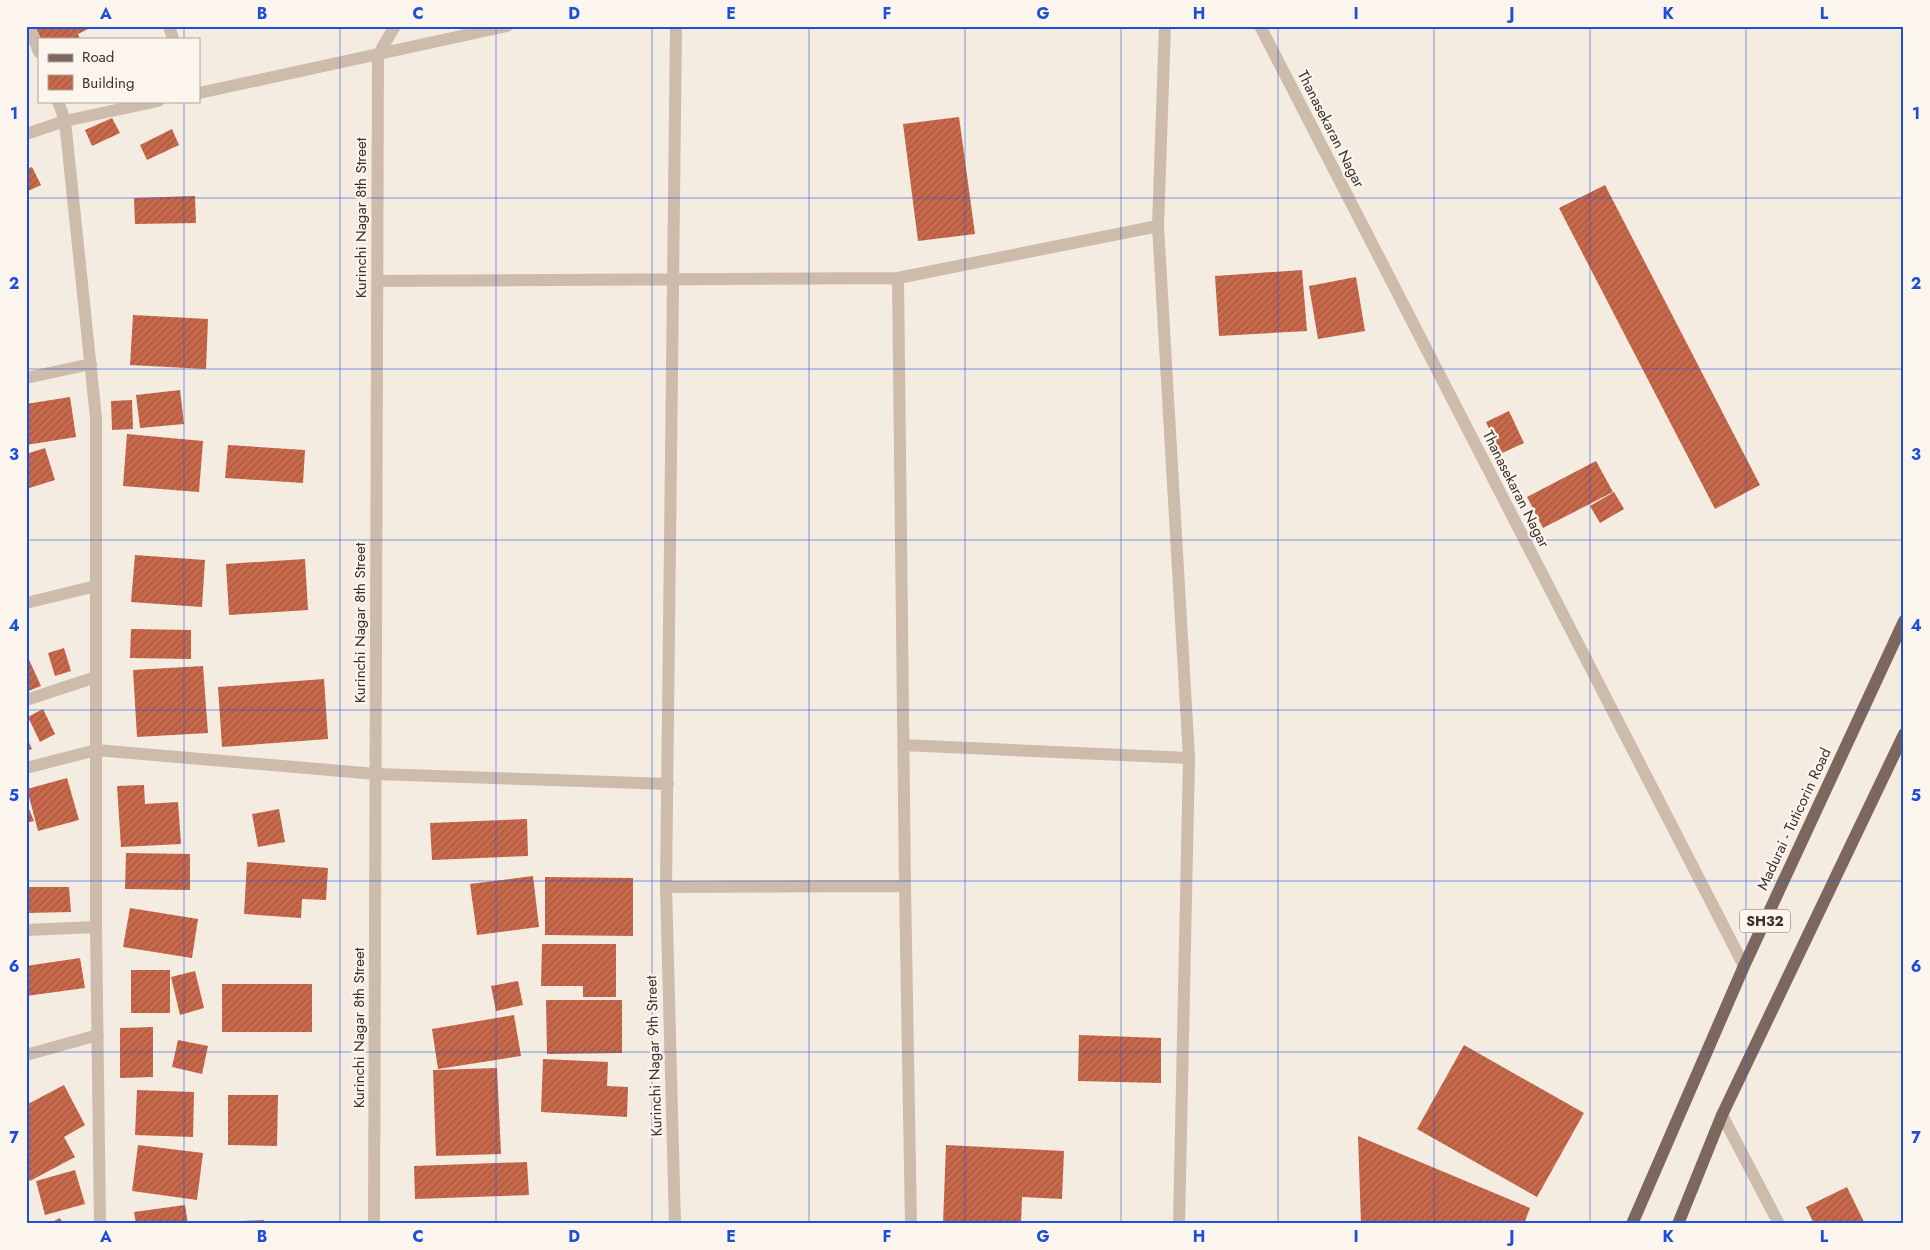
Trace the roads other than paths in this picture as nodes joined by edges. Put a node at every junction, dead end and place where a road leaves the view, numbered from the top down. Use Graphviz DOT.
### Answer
graph roads {
  1 [pos="29,26"];
  2 [pos="169,26"];
  3 [pos="395,26"];
  4 [pos="506,26"];
  5 [pos="676,26"];
  6 [pos="1164,26"];
  7 [pos="1260,26"];
  8 [pos="173,38"];
  9 [pos="38,49"];
  10 [pos="378,54"];
  11 [pos="200,93"];
  12 [pos="58,102"];
  13 [pos="153,102"];
  14 [pos="65,121"];
  15 [pos="26,134"];
  16 [pos="1158,226"];
  17 [pos="898,278"];
  18 [pos="673,279"];
  19 [pos="378,281"];
  20 [pos="90,364"];
  21 [pos="26,378"];
  22 [pos="96,586"];
  23 [pos="26,603"];
  24 [pos="1904,620"];
  25 [pos="96,677"];
  26 [pos="26,700"];
  27 [pos="1904,734"];
  28 [pos="903,745"];
  29 [pos="96,750"];
  30 [pos="1189,758"];
  31 [pos="26,768"];
  32 [pos="376,774"];
  33 [pos="668,784"];
  34 [pos="905,886"];
  35 [pos="666,887"];
  36 [pos="96,926"];
  37 [pos="26,930"];
  38 [pos="1744,966"];
  39 [pos="98,1035"];
  40 [pos="26,1055"];
  41 [pos="1722,1115"];
  42 [pos="100,1224"];
  43 [pos="374,1224"];
  44 [pos="675,1224"];
  45 [pos="911,1224"];
  46 [pos="1179,1224"];
  47 [pos="1632,1224"];
  48 [pos="1678,1224"];
  49 [pos="1779,1224"];
  1 -- 9 [label="street"];
  2 -- 8 [label="street"];
  3 -- 10 [label="street"];
  4 -- 10 [label="street"];
  5 -- 18 [label="street, Kurinchi Nagar 9th Street"];
  6 -- 16 [label="street"];
  7 -- 38 [label="street, Thanasekaran Nagar"];
  10 -- 11 [label="street"];
  10 -- 19 [label="street, Kurinchi Nagar 8th Street"];
  12 -- 14 [label="street"];
  13 -- 14 [label="street"];
  14 -- 15 [label="street"];
  14 -- 20 [label="street"];
  16 -- 17 [label="street"];
  16 -- 30 [label="street"];
  17 -- 18 [label="street"];
  17 -- 28 [label="street"];
  18 -- 19 [label="street"];
  18 -- 33 [label="street, Kurinchi Nagar 9th Street"];
  19 -- 32 [label="street, Kurinchi Nagar 8th Street"];
  20 -- 21 [label="street"];
  20 -- 22 [label="street"];
  22 -- 23 [label="street"];
  22 -- 25 [label="street"];
  24 -- 38 [label="main road, Madurai - Tuticorin Road / SH32"];
  25 -- 26 [label="street"];
  25 -- 29 [label="street"];
  27 -- 41 [label="main road, SH32"];
  28 -- 30 [label="street"];
  28 -- 34 [label="street"];
  29 -- 31 [label="street"];
  29 -- 32 [label="street"];
  29 -- 36 [label="street"];
  30 -- 46 [label="street"];
  32 -- 33 [label="street"];
  32 -- 43 [label="street, Kurinchi Nagar 8th Street"];
  33 -- 35 [label="street, Kurinchi Nagar 9th Street"];
  34 -- 35 [label="street"];
  34 -- 45 [label="street"];
  35 -- 44 [label="street, Kurinchi Nagar 9th Street"];
  36 -- 37 [label="street"];
  36 -- 39 [label="street"];
  38 -- 47 [label="main road, Madurai - Tuticorin Road / SH32"];
  39 -- 40 [label="street"];
  39 -- 42 [label="street"];
  41 -- 48 [label="main road, SH32"];
  41 -- 49 [label="street"];
}
